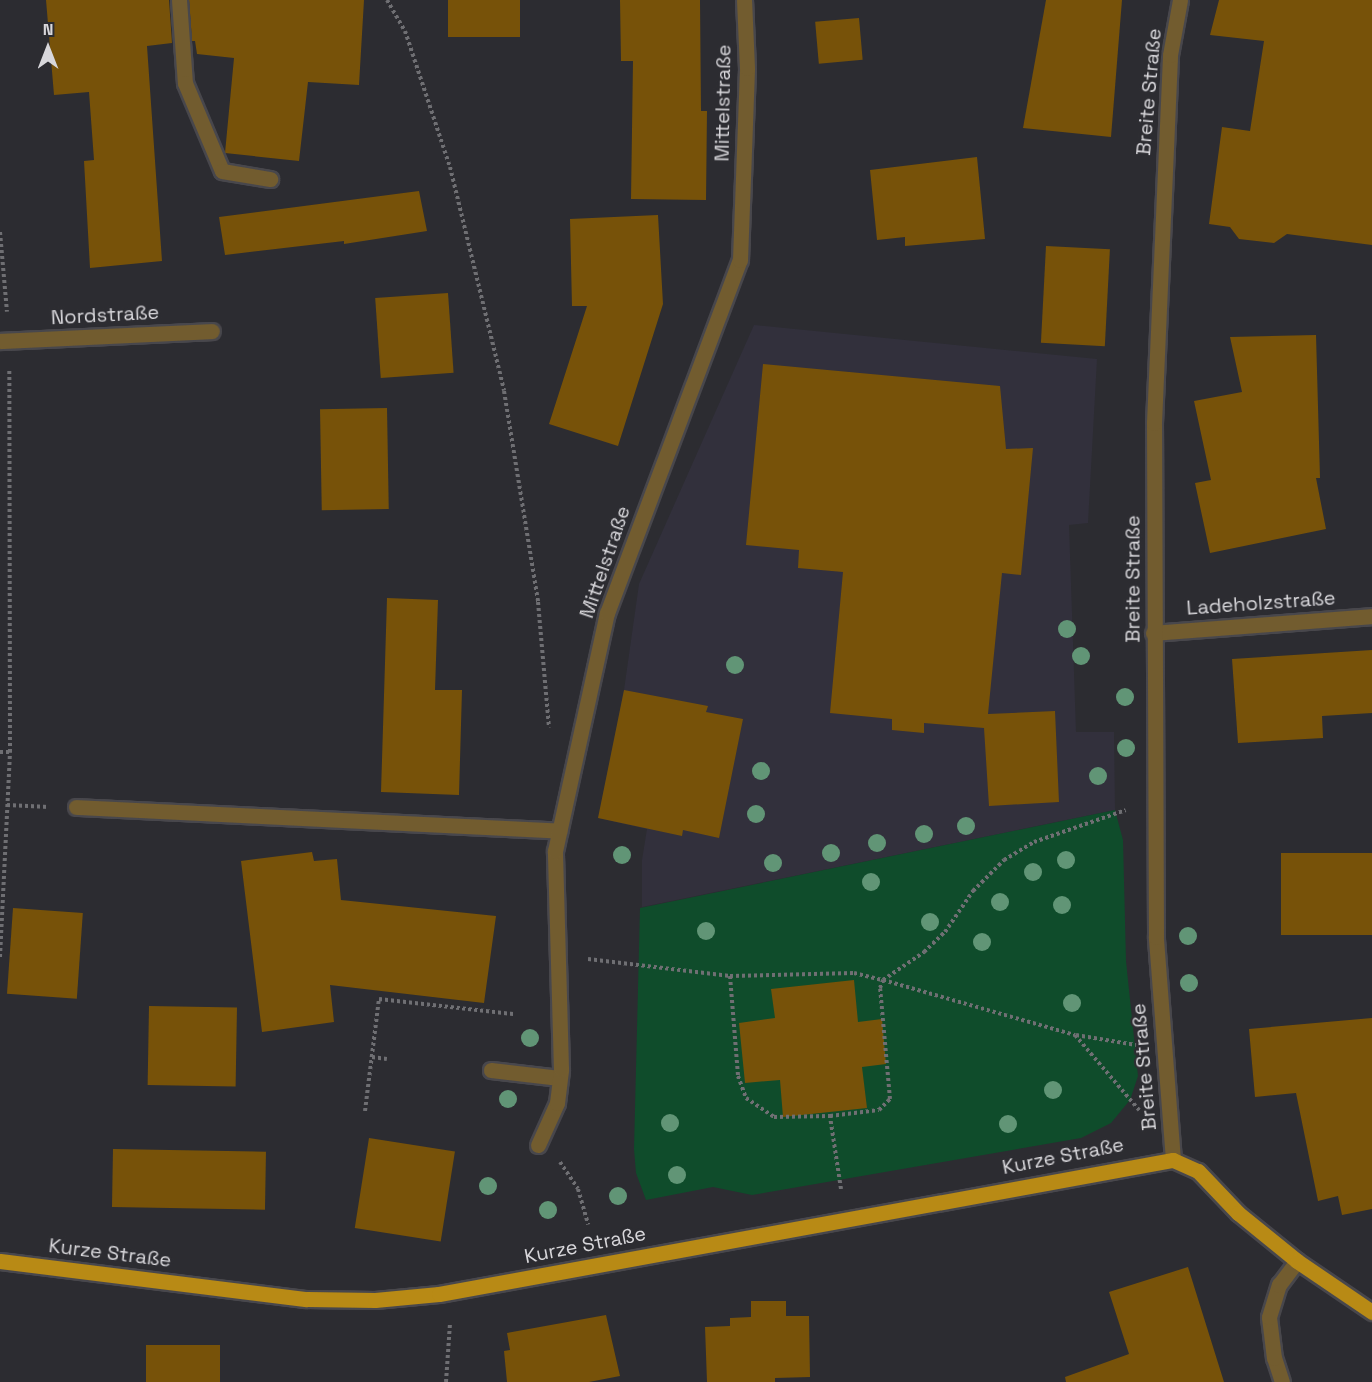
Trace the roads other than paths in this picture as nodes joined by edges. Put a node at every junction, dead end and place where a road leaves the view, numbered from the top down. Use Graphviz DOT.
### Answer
graph roads {
  1 [pos="179,0"];
  2 [pos="744,0"];
  3 [pos="1180,0"];
  4 [pos="270,178"];
  5 [pos="212,331"];
  6 [pos="5,341"];
  7 [pos="1372,616"];
  8 [pos="1153,633"];
  9 [pos="76,807"];
  10 [pos="558,831"];
  11 [pos="491,1070"];
  12 [pos="560,1078"];
  13 [pos="538,1145"];
  14 [pos="1173,1160"];
  15 [pos="0,1260"];
  16 [pos="1297,1261"];
  17 [pos="1372,1312"];
  18 [pos="1282,1382"];
  1 -- 4 [label="street"];
  2 -- 10 [label="street, Mittelstraße"];
  3 -- 8 [label="street, Breite Straße"];
  5 -- 6 [label="street, Nordstraße"];
  7 -- 8 [label="street, Ladeholzstraße"];
  8 -- 14 [label="street, Breite Straße"];
  9 -- 10 [label="street"];
  10 -- 12 [label="street, Mittelstraße"];
  11 -- 12 [label="street"];
  12 -- 13 [label="street, Mittelstraße"];
  14 -- 15 [label="main road, Kurze Straße"];
  14 -- 16 [label="main road"];
  16 -- 17 [label="main road"];
  16 -- 18 [label="street"];
}
